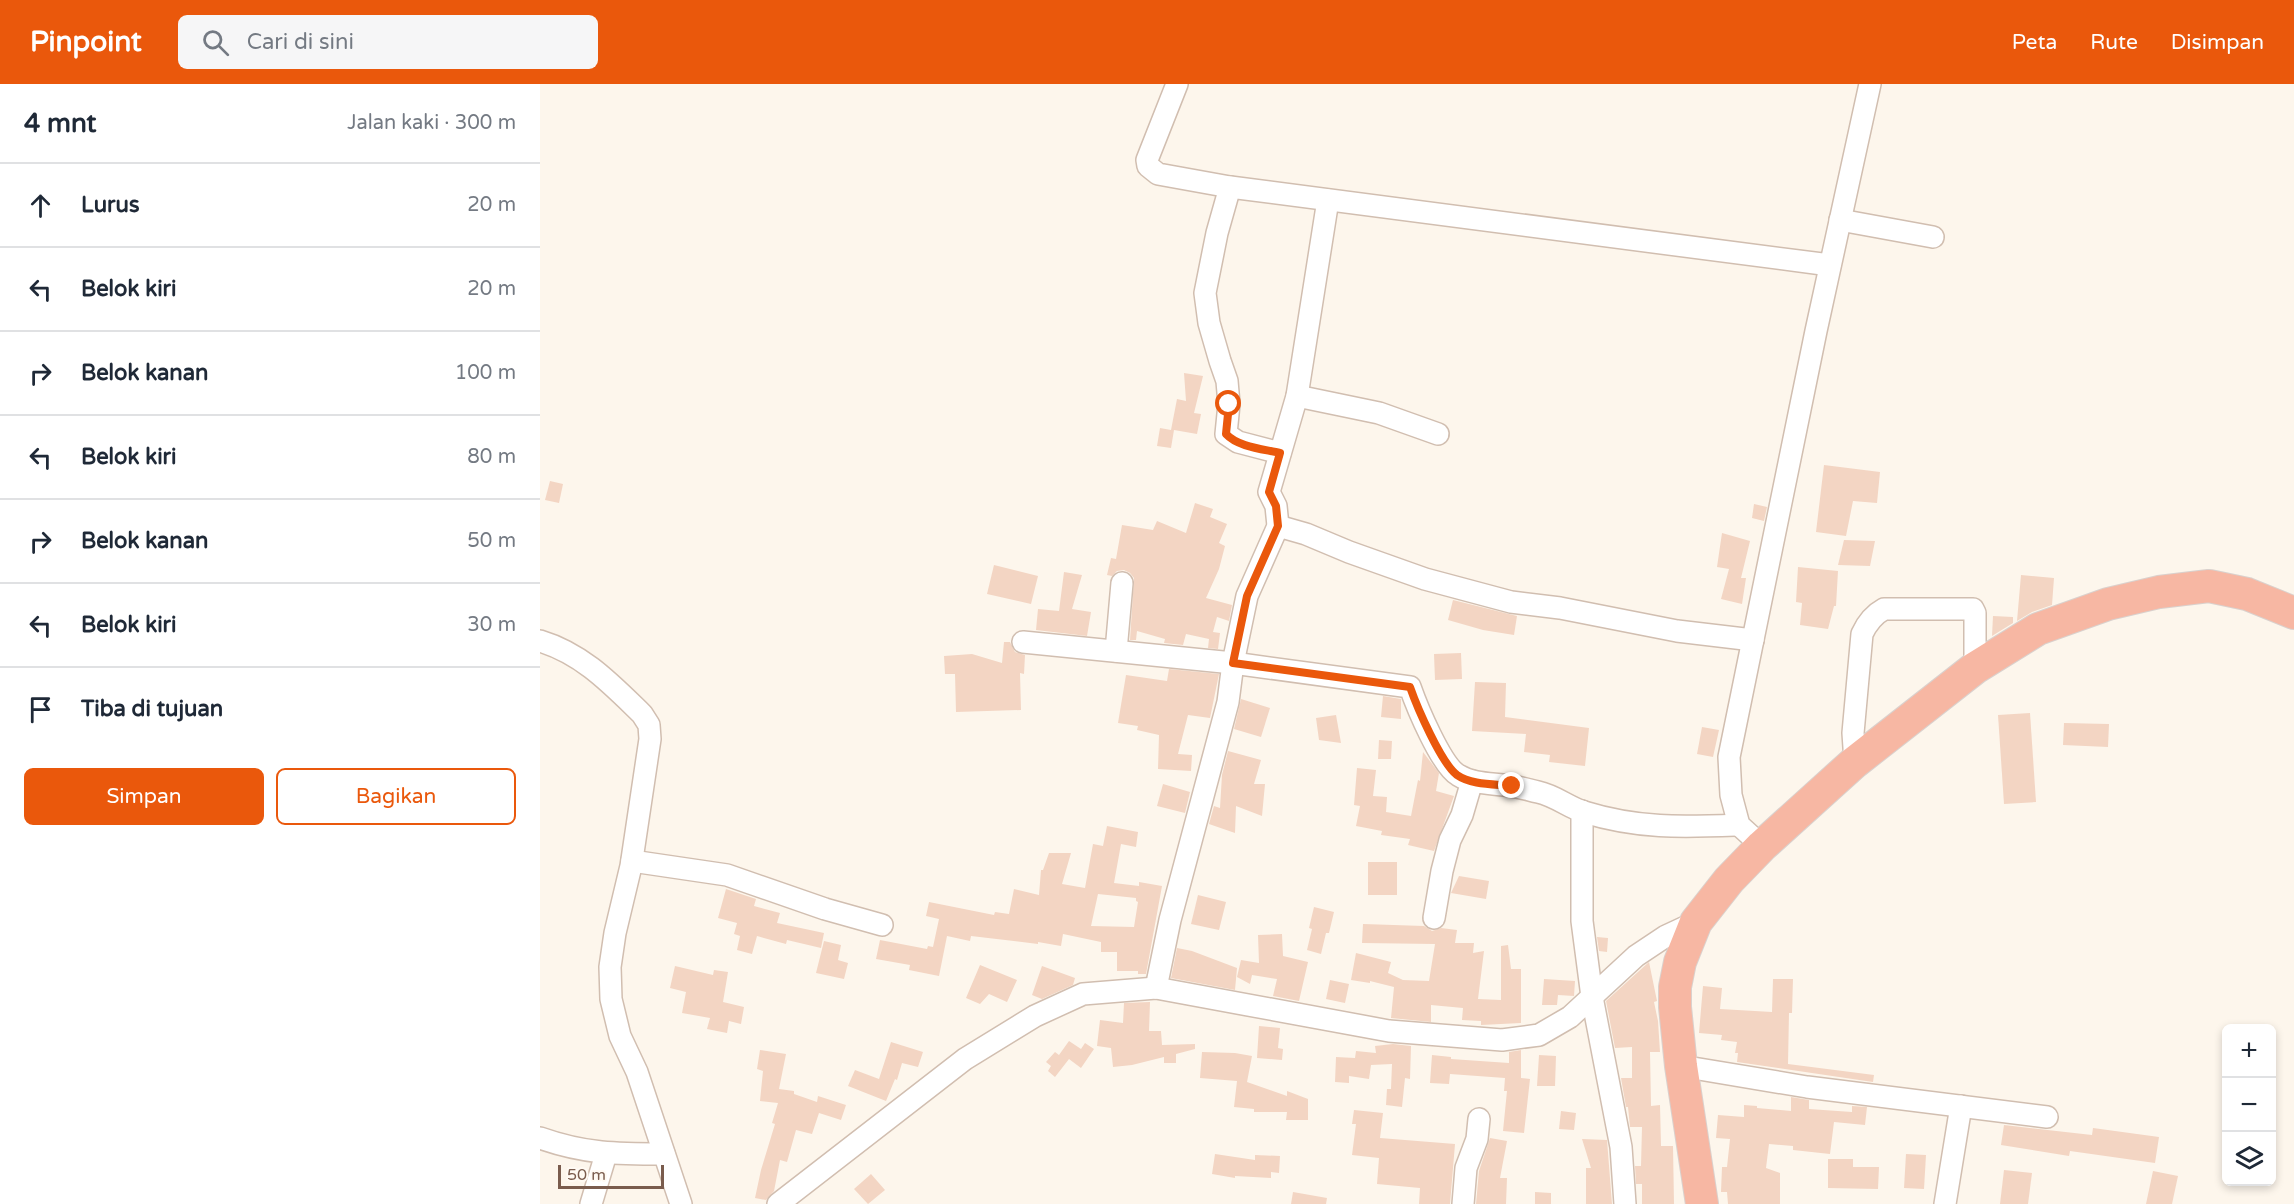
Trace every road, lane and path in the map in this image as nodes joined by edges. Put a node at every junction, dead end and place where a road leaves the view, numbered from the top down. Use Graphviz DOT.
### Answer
graph roads {
  1 [pos="1177,84"];
  2 [pos="1870,84"];
  3 [pos="1230,187"];
  4 [pos="1328,200"];
  5 [pos="1840,220"];
  6 [pos="1933,237"];
  7 [pos="1830,265"];
  8 [pos="1297,396"];
  9 [pos="1438,434"];
  10 [pos="1280,453"];
  11 [pos="1278,526"];
  12 [pos="1122,583"];
  13 [pos="2294,613"];
  14 [pos="1753,640"];
  15 [pos="540,641"];
  16 [pos="1023,642"];
  17 [pos="1116,651"];
  18 [pos="1233,663"];
  19 [pos="1975,668"];
  20 [pos="1855,762"];
  21 [pos="1472,781"];
  22 [pos="1582,811"];
  23 [pos="1739,825"];
  24 [pos="1762,846"];
  25 [pos="632,861"];
  26 [pos="1434,918"];
  27 [pos="1696,921"];
  28 [pos="882,925"];
  29 [pos="1156,988"];
  30 [pos="1592,997"];
  31 [pos="1681,1066"];
  32 [pos="1961,1106"];
  33 [pos="2047,1116"];
  34 [pos="1479,1119"];
  35 [pos="540,1138"];
  36 [pos="606,1154"];
  37 [pos="664,1154"];
  38 [pos="591,1204"];
  39 [pos="681,1204"];
  40 [pos="778,1204"];
  41 [pos="1462,1204"];
  42 [pos="1625,1204"];
  43 [pos="1702,1204"];
  44 [pos="1944,1204"];
  1 -- 3 [label="street"];
  2 -- 5 [label="street"];
  3 -- 4 [label="street"];
  3 -- 10 [label="street"];
  4 -- 7 [label="street"];
  4 -- 8 [label="street"];
  5 -- 6 [label="street"];
  5 -- 7 [label="street"];
  7 -- 14 [label="street"];
  8 -- 9 [label="street"];
  8 -- 10 [label="street"];
  10 -- 11 [label="street"];
  11 -- 14 [label="street"];
  11 -- 18 [label="street"];
  12 -- 17 [label="street"];
  13 -- 19 [label="highway"];
  14 -- 23 [label="street"];
  15 -- 25 [label="street"];
  16 -- 17 [label="street"];
  17 -- 18 [label="street"];
  18 -- 21 [label="street"];
  18 -- 29 [label="street"];
  19 -- 20 [label="highway"];
  19 -- 20 [label="street"];
  20 -- 24 [label="highway"];
  21 -- 22 [label="street"];
  21 -- 26 [label="street"];
  22 -- 23 [label="street"];
  22 -- 30 [label="street"];
  23 -- 24 [label="street"];
  24 -- 27 [label="highway"];
  25 -- 28 [label="street"];
  25 -- 37 [label="street"];
  27 -- 30 [label="street"];
  27 -- 31 [label="highway"];
  29 -- 30 [label="street"];
  29 -- 40 [label="street"];
  30 -- 42 [label="street"];
  31 -- 32 [label="street"];
  31 -- 43 [label="highway"];
  32 -- 33 [label="street"];
  32 -- 44 [label="street"];
  34 -- 41 [label="street"];
  35 -- 36 [label="street"];
  36 -- 37 [label="street"];
  36 -- 38 [label="street"];
  37 -- 39 [label="street"];
}
